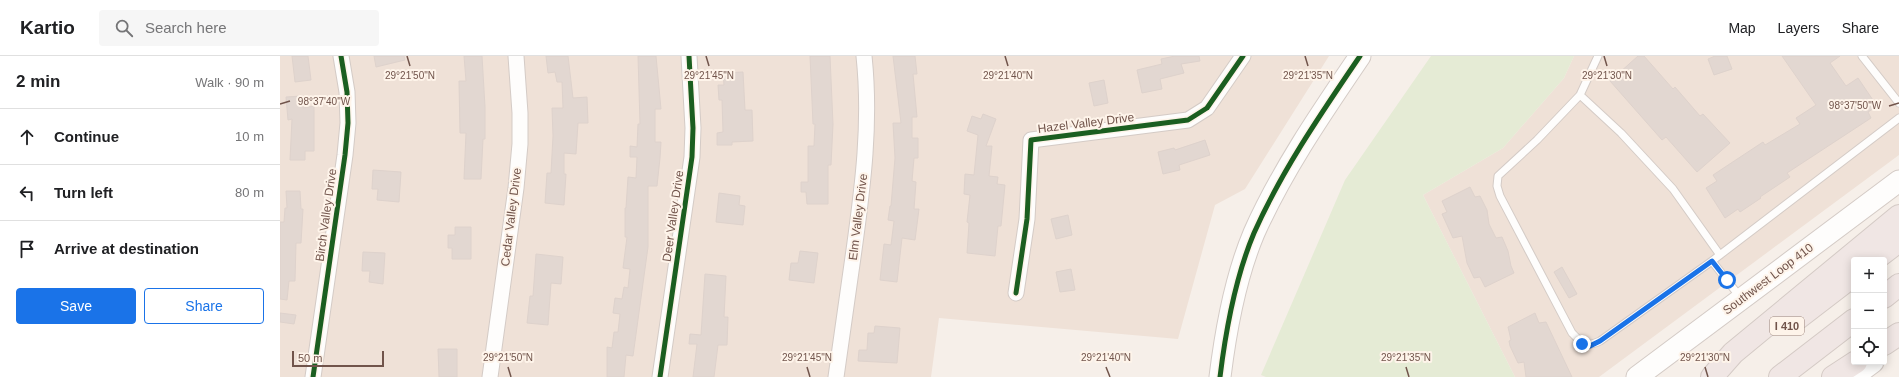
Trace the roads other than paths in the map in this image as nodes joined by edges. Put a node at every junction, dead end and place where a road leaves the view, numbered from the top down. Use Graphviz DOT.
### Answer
graph roads {
  1 [pos="341,56"];
  2 [pos="516,56"];
  3 [pos="689,56"];
  4 [pos="864,56"];
  5 [pos="1244,56"];
  6 [pos="1360,56"];
  7 [pos="1598,56"];
  8 [pos="1862,56"];
  9 [pos="1580,95"];
  10 [pos="1899,103"];
  11 [pos="1899,118"];
  12 [pos="1899,181"];
  13 [pos="1899,216"];
  14 [pos="1899,241"];
  15 [pos="1720,254"];
  16 [pos="1878,257"];
  17 [pos="1712,261"];
  18 [pos="1851,277"];
  19 [pos="1899,285"];
  20 [pos="1016,293"];
  21 [pos="1887,295"];
  22 [pos="1742,299"];
  23 [pos="1851,322"];
  24 [pos="1899,334"];
  25 [pos="1887,342"];
  26 [pos="1899,342"];
  27 [pos="1887,351"];
  28 [pos="1851,365"];
  29 [pos="1869,365"];
  30 [pos="313,377"];
  31 [pos="490,377"];
  32 [pos="660,377"];
  33 [pos="836,377"];
  34 [pos="1220,377"];
  35 [pos="1637,377"];
  36 [pos="1712,377"];
  37 [pos="1720,377"];
  38 [pos="1780,377"];
  39 [pos="1833,377"];
  40 [pos="1853,377"];
  1 -- 30 [label="street, Birch Valley Drive"];
  2 -- 31 [label="street, Cedar Valley Drive"];
  3 -- 32 [label="street, Deer Valley Drive"];
  4 -- 33 [label="street, Elm Valley Drive"];
  5 -- 20 [label="street, Hazel Valley Drive"];
  6 -- 34 [label="main road"];
  7 -- 9 [label="lane"];
  8 -- 10 [label="lane"];
  9 -- 15 [label="lane"];
  9 -- 17 [label="lane"];
  11 -- 15 [label="lane"];
  12 -- 22 [label="main road, Southwest Loop 410"];
  13 -- 36 [label="highway"];
  14 -- 16 [label="highway"];
  15 -- 17 [label="lane"];
  17 -- 22 [label="lane"];
  18 -- 37 [label="highway, I 410"];
  19 -- 21 [label="highway"];
  22 -- 35 [label="main road, Southwest Loop 410"];
  23 -- 38 [label="highway"];
  24 -- 25 [label="highway"];
  26 -- 27 [label="main road"];
  28 -- 39 [label="highway"];
  29 -- 40 [label="main road"];
}
